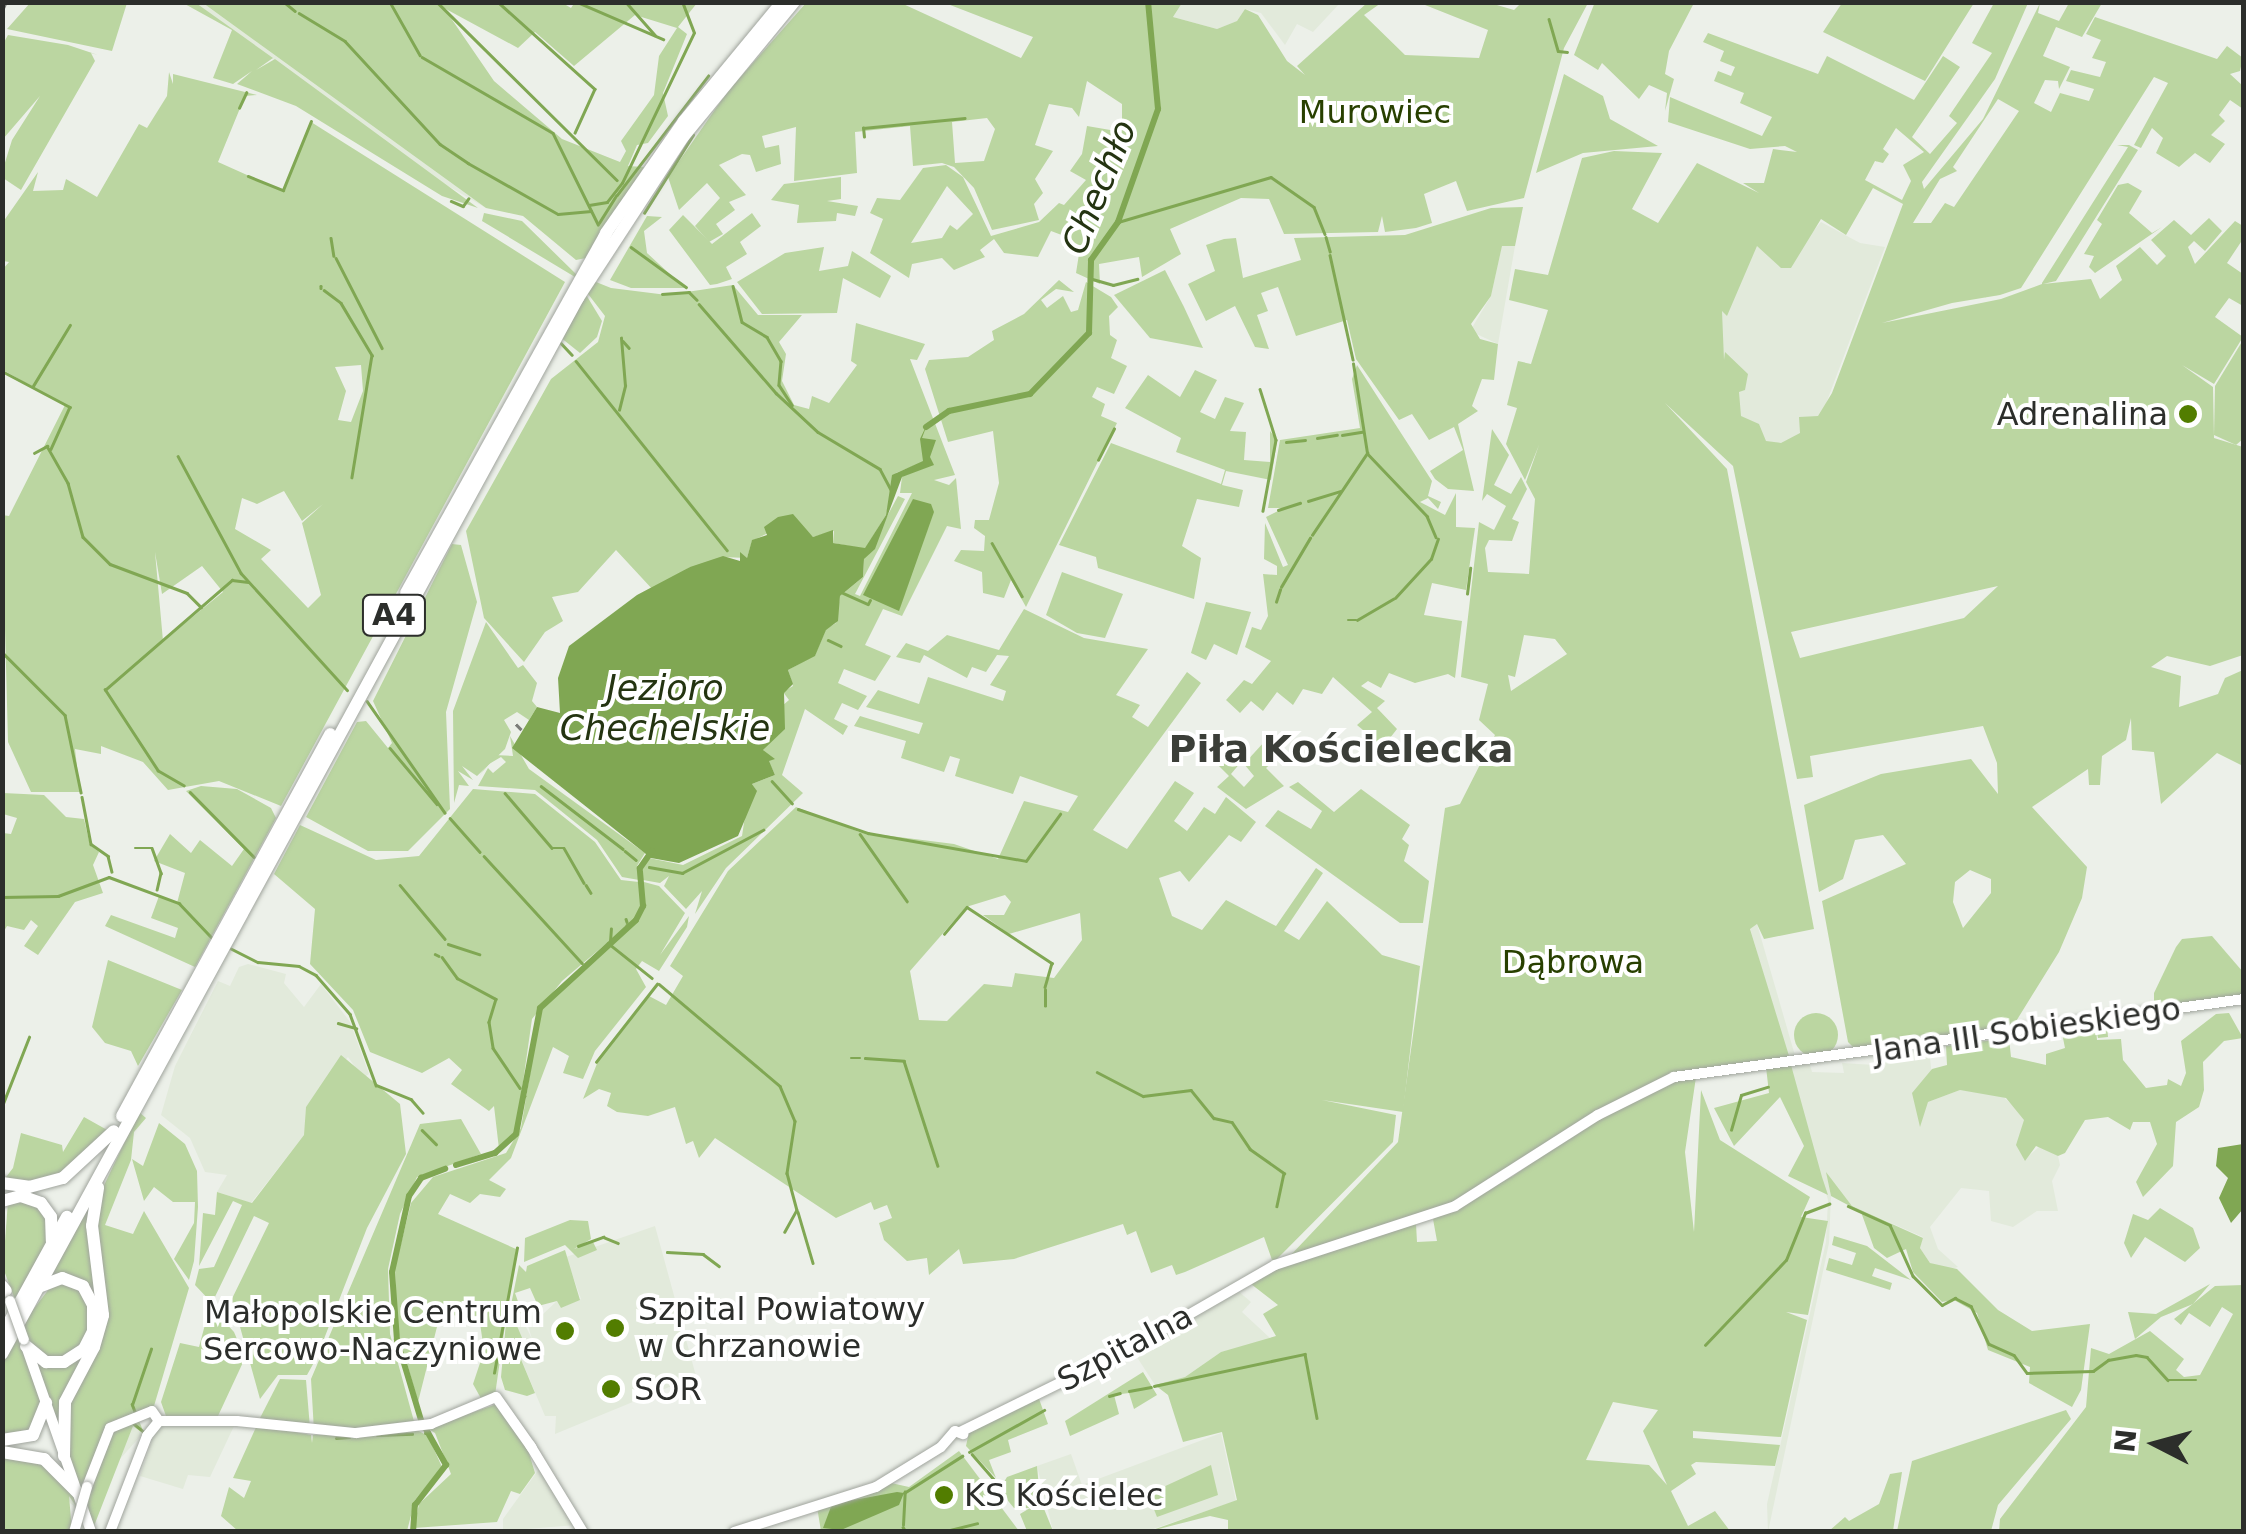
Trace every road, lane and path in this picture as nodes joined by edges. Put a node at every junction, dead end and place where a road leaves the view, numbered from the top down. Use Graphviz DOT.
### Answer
graph roads {
  1 [pos="782,2"];
  2 [pos="794,2"];
  3 [pos="593,263"];
  4 [pos="220,944"];
  5 [pos="2244,999"];
  6 [pos="172,1022"];
  7 [pos="165,1054"];
  8 [pos="1598,1115"];
  9 [pos="114,1131"];
  10 [pos="105,1165"];
  11 [pos="2,1183"];
  12 [pos="2,1202"];
  13 [pos="47,1253"];
  14 [pos="38,1288"];
  15 [pos="5,1289"];
  16 [pos="2,1335"];
  17 [pos="25,1343"];
  18 [pos="2,1354"];
  19 [pos="46,1403"];
  20 [pos="152,1422"];
  21 [pos="2,1440"];
  22 [pos="2,1452"];
  23 [pos="64,1456"];
  24 [pos="82,1490"];
  25 [pos="89,1527"];
  26 [pos="110,1531"];
  27 [pos="74,1532"];
  28 [pos="583,1532"];
  29 [pos="734,1532"];
  1 -- 3 [label="highway, A4"];
  2 -- 3 [label="highway, A4"];
  3 -- 4 [label="highway, A4"];
  4 -- 6 [label="highway, A4"];
  4 -- 7 [label="highway, A4"];
  5 -- 8 [label="main road, Jana III Sobieskiego"];
  6 -- 7 [label="highway, A4"];
  6 -- 9 [label="highway, A4"];
  7 -- 10 [label="highway, A4"];
  8 -- 29 [label="main road, Szpitalna"];
  9 -- 11 [label="highway"];
  9 -- 13 [label="highway, A4"];
  10 -- 14 [label="highway, A4"];
  10 -- 23 [label="highway"];
  12 -- 13 [label="highway"];
  13 -- 16 [label="highway, A4"];
  14 -- 17 [label="highway"];
  14 -- 18 [label="highway, A4"];
  15 -- 17 [label="main road, bridge"];
  17 -- 19 [label="main road"];
  19 -- 21 [label="highway"];
  19 -- 23 [label="main road"];
  20 -- 24 [label="main road"];
  20 -- 26 [label="main road"];
  20 -- 28 [label="main road"];
  22 -- 24 [label="highway"];
  23 -- 24 [label="main road"];
  24 -- 25 [label="main road"];
  24 -- 27 [label="main road, bridge"];
}
